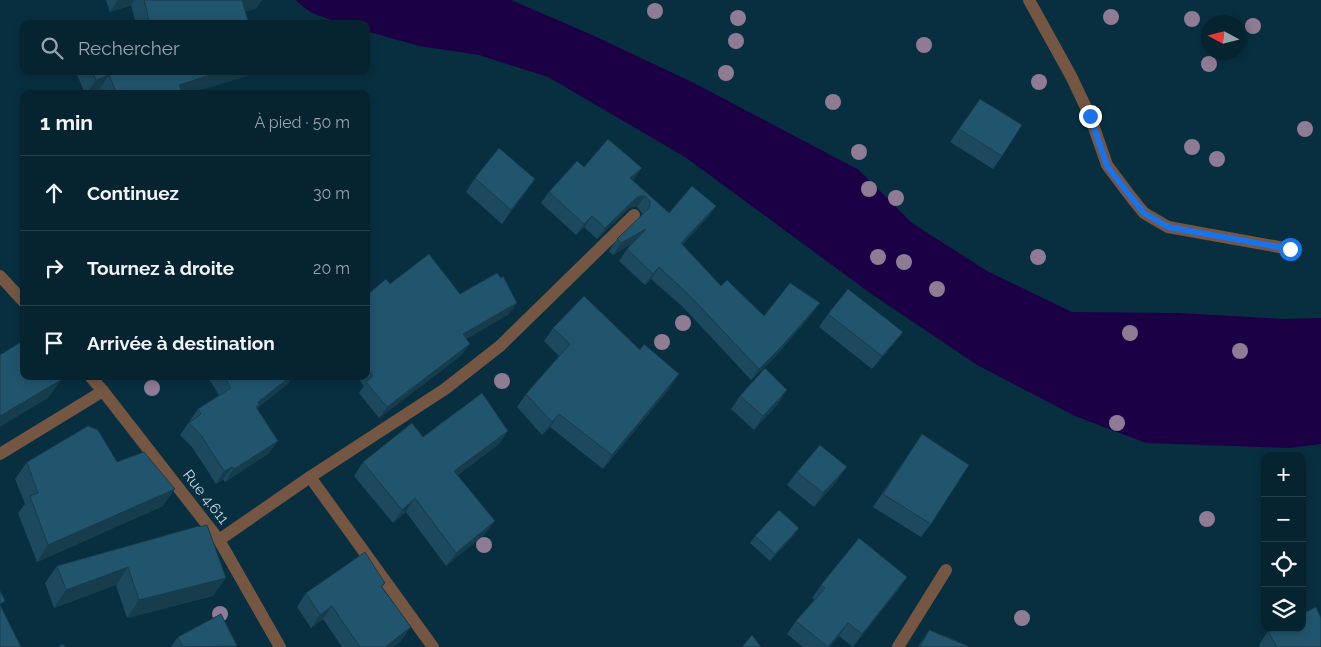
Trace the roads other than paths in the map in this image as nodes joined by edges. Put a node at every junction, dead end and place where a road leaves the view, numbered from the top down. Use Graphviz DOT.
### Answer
graph roads {
  1 [pos="1029,0"];
  2 [pos="634,216"];
  3 [pos="1290,249"];
  4 [pos="0,276"];
  5 [pos="20,298"];
  6 [pos="93,380"];
  7 [pos="103,391"];
  8 [pos="0,454"];
  9 [pos="310,477"];
  10 [pos="219,540"];
  11 [pos="946,570"];
  12 [pos="278,646"];
  13 [pos="433,647"];
  14 [pos="898,647"];
  1 -- 3 [label="street"];
  2 -- 9 [label="street"];
  4 -- 5 [label="street"];
  6 -- 7 [label="street, Rue 4.611"];
  7 -- 8 [label="street"];
  7 -- 10 [label="street, Rue 4.611"];
  9 -- 10 [label="street"];
  9 -- 13 [label="street"];
  10 -- 12 [label="street, Rue 4.611"];
  11 -- 14 [label="street"];
}
